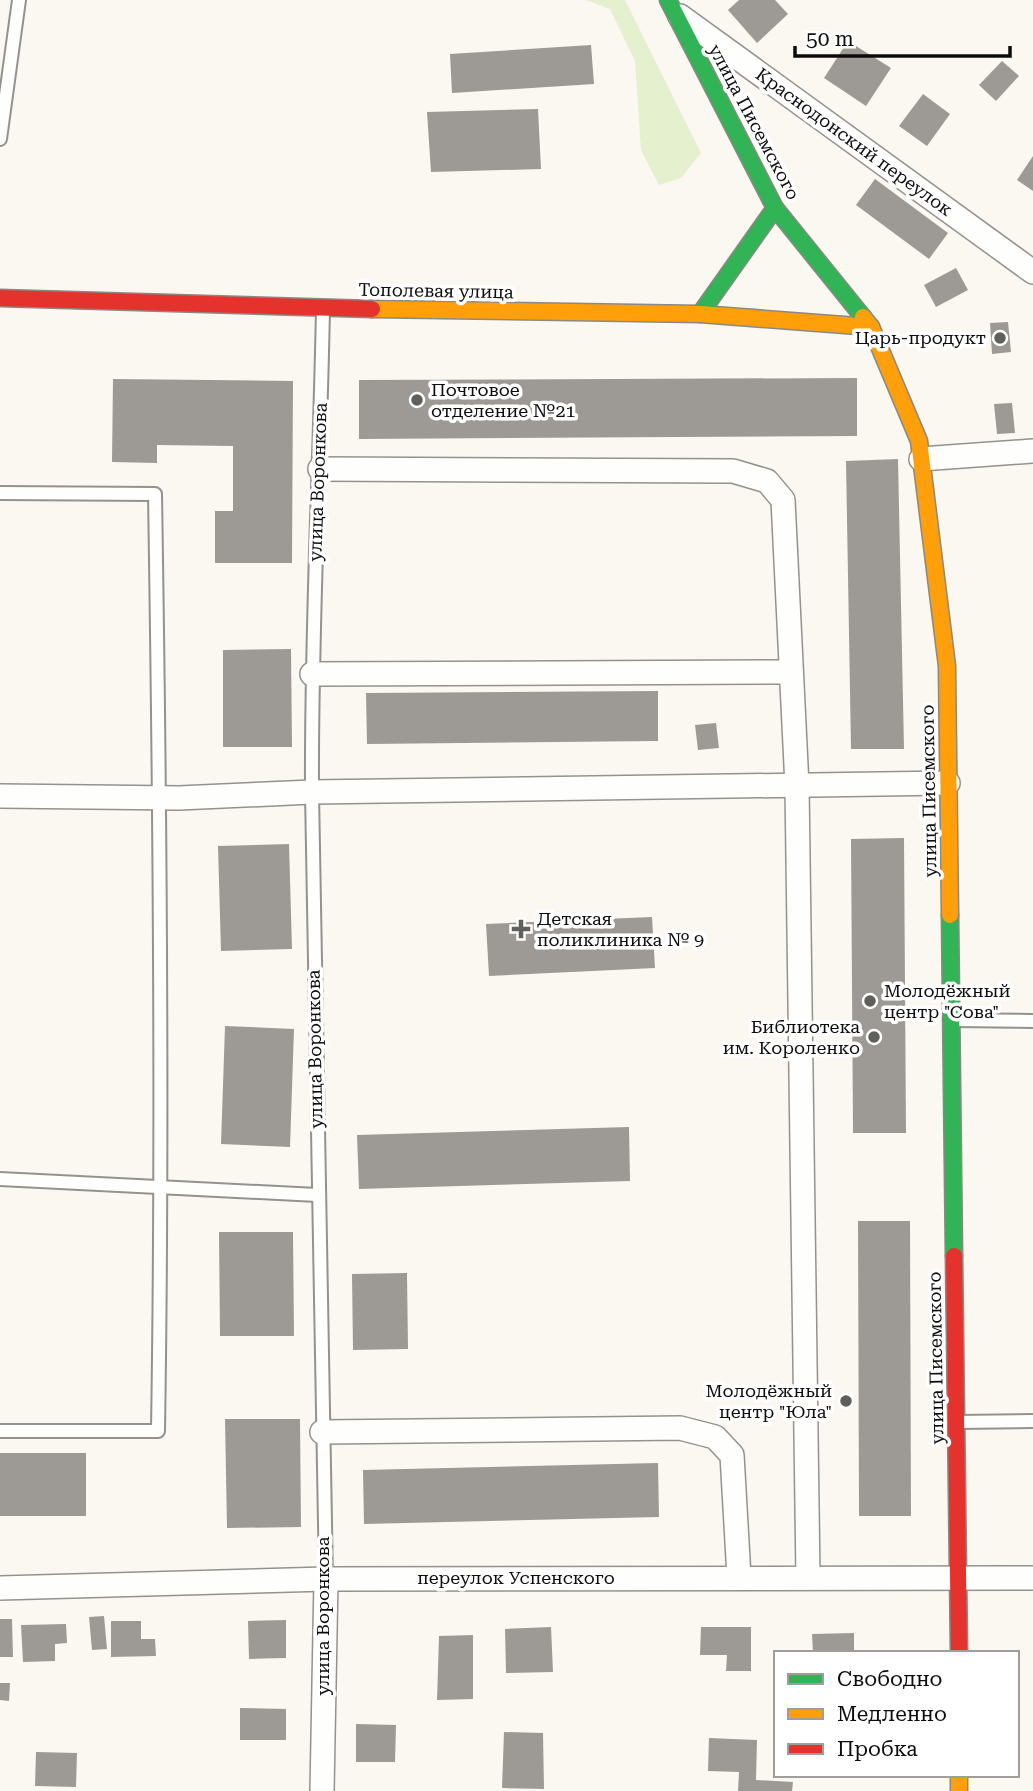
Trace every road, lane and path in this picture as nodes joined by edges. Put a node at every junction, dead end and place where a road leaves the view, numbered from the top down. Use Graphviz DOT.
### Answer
graph roads {
  1 [pos="19,0"];
  2 [pos="671,6"];
  3 [pos="0,139"];
  4 [pos="775,208"];
  5 [pos="1033,271"];
  6 [pos="0,298"];
  7 [pos="323,307"];
  8 [pos="700,314"];
  9 [pos="871,327"];
  10 [pos="1033,451"];
  11 [pos="921,459"];
  12 [pos="320,469"];
  13 [pos="0,493"];
  14 [pos="791,672"];
  15 [pos="312,674"];
  16 [pos="948,783"];
  17 [pos="797,786"];
  18 [pos="312,792"];
  19 [pos="0,796"];
  20 [pos="160,797"];
  21 [pos="951,1020"];
  22 [pos="1033,1021"];
  23 [pos="0,1179"];
  24 [pos="162,1187"];
  25 [pos="317,1195"];
  26 [pos="1033,1421"];
  27 [pos="956,1422"];
  28 [pos="0,1432"];
  29 [pos="322,1433"];
  30 [pos="738,1577"];
  31 [pos="808,1578"];
  32 [pos="958,1578"];
  33 [pos="1033,1578"];
  34 [pos="326,1579"];
  35 [pos="0,1588"];
  36 [pos="959,1651"];
  37 [pos="322,1791"];
  1 -- 3 [label="lane"];
  2 -- 4 [label="main road, улица Писемского"];
  2 -- 5 [label="street, Краснодонский переулок"];
  4 -- 8 [label="main road"];
  4 -- 9 [label="main road, улица Писемского"];
  6 -- 7 [label="main road, Тополевая улица"];
  7 -- 8 [label="main road, Тополевая улица"];
  7 -- 12 [label="lane, улица Воронкова"];
  8 -- 9 [label="main road, Тополевая улица"];
  9 -- 11 [label="main road, улица Писемского"];
  10 -- 11 [label="street"];
  11 -- 16 [label="main road, улица Писемского"];
  12 -- 14 [label="street"];
  12 -- 15 [label="lane, улица Воронкова"];
  13 -- 20 [label="lane"];
  14 -- 15 [label="street"];
  14 -- 17 [label="street"];
  15 -- 18 [label="lane, улица Воронкова"];
  16 -- 17 [label="street"];
  16 -- 21 [label="main road, улица Писемского"];
  17 -- 18 [label="street"];
  17 -- 31 [label="street"];
  18 -- 20 [label="street"];
  18 -- 25 [label="lane, улица Воронкова"];
  19 -- 20 [label="street"];
  20 -- 24 [label="lane"];
  21 -- 22 [label="lane"];
  21 -- 27 [label="main road, улица Писемского"];
  23 -- 24 [label="lane"];
  24 -- 25 [label="lane"];
  24 -- 28 [label="lane"];
  25 -- 29 [label="lane, улица Воронкова"];
  26 -- 27 [label="lane"];
  27 -- 32 [label="main road, улица Писемского"];
  29 -- 30 [label="street"];
  29 -- 34 [label="lane, улица Воронкова"];
  30 -- 31 [label="street, переулок Успенского"];
  30 -- 34 [label="street, переулок Успенского"];
  31 -- 32 [label="street, переулок Успенского"];
  32 -- 33 [label="street, переулок Успенского"];
  32 -- 36 [label="main road, улица Писемского"];
  34 -- 35 [label="street, переулок Успенского"];
  34 -- 37 [label="street, улица Воронкова"];
}
